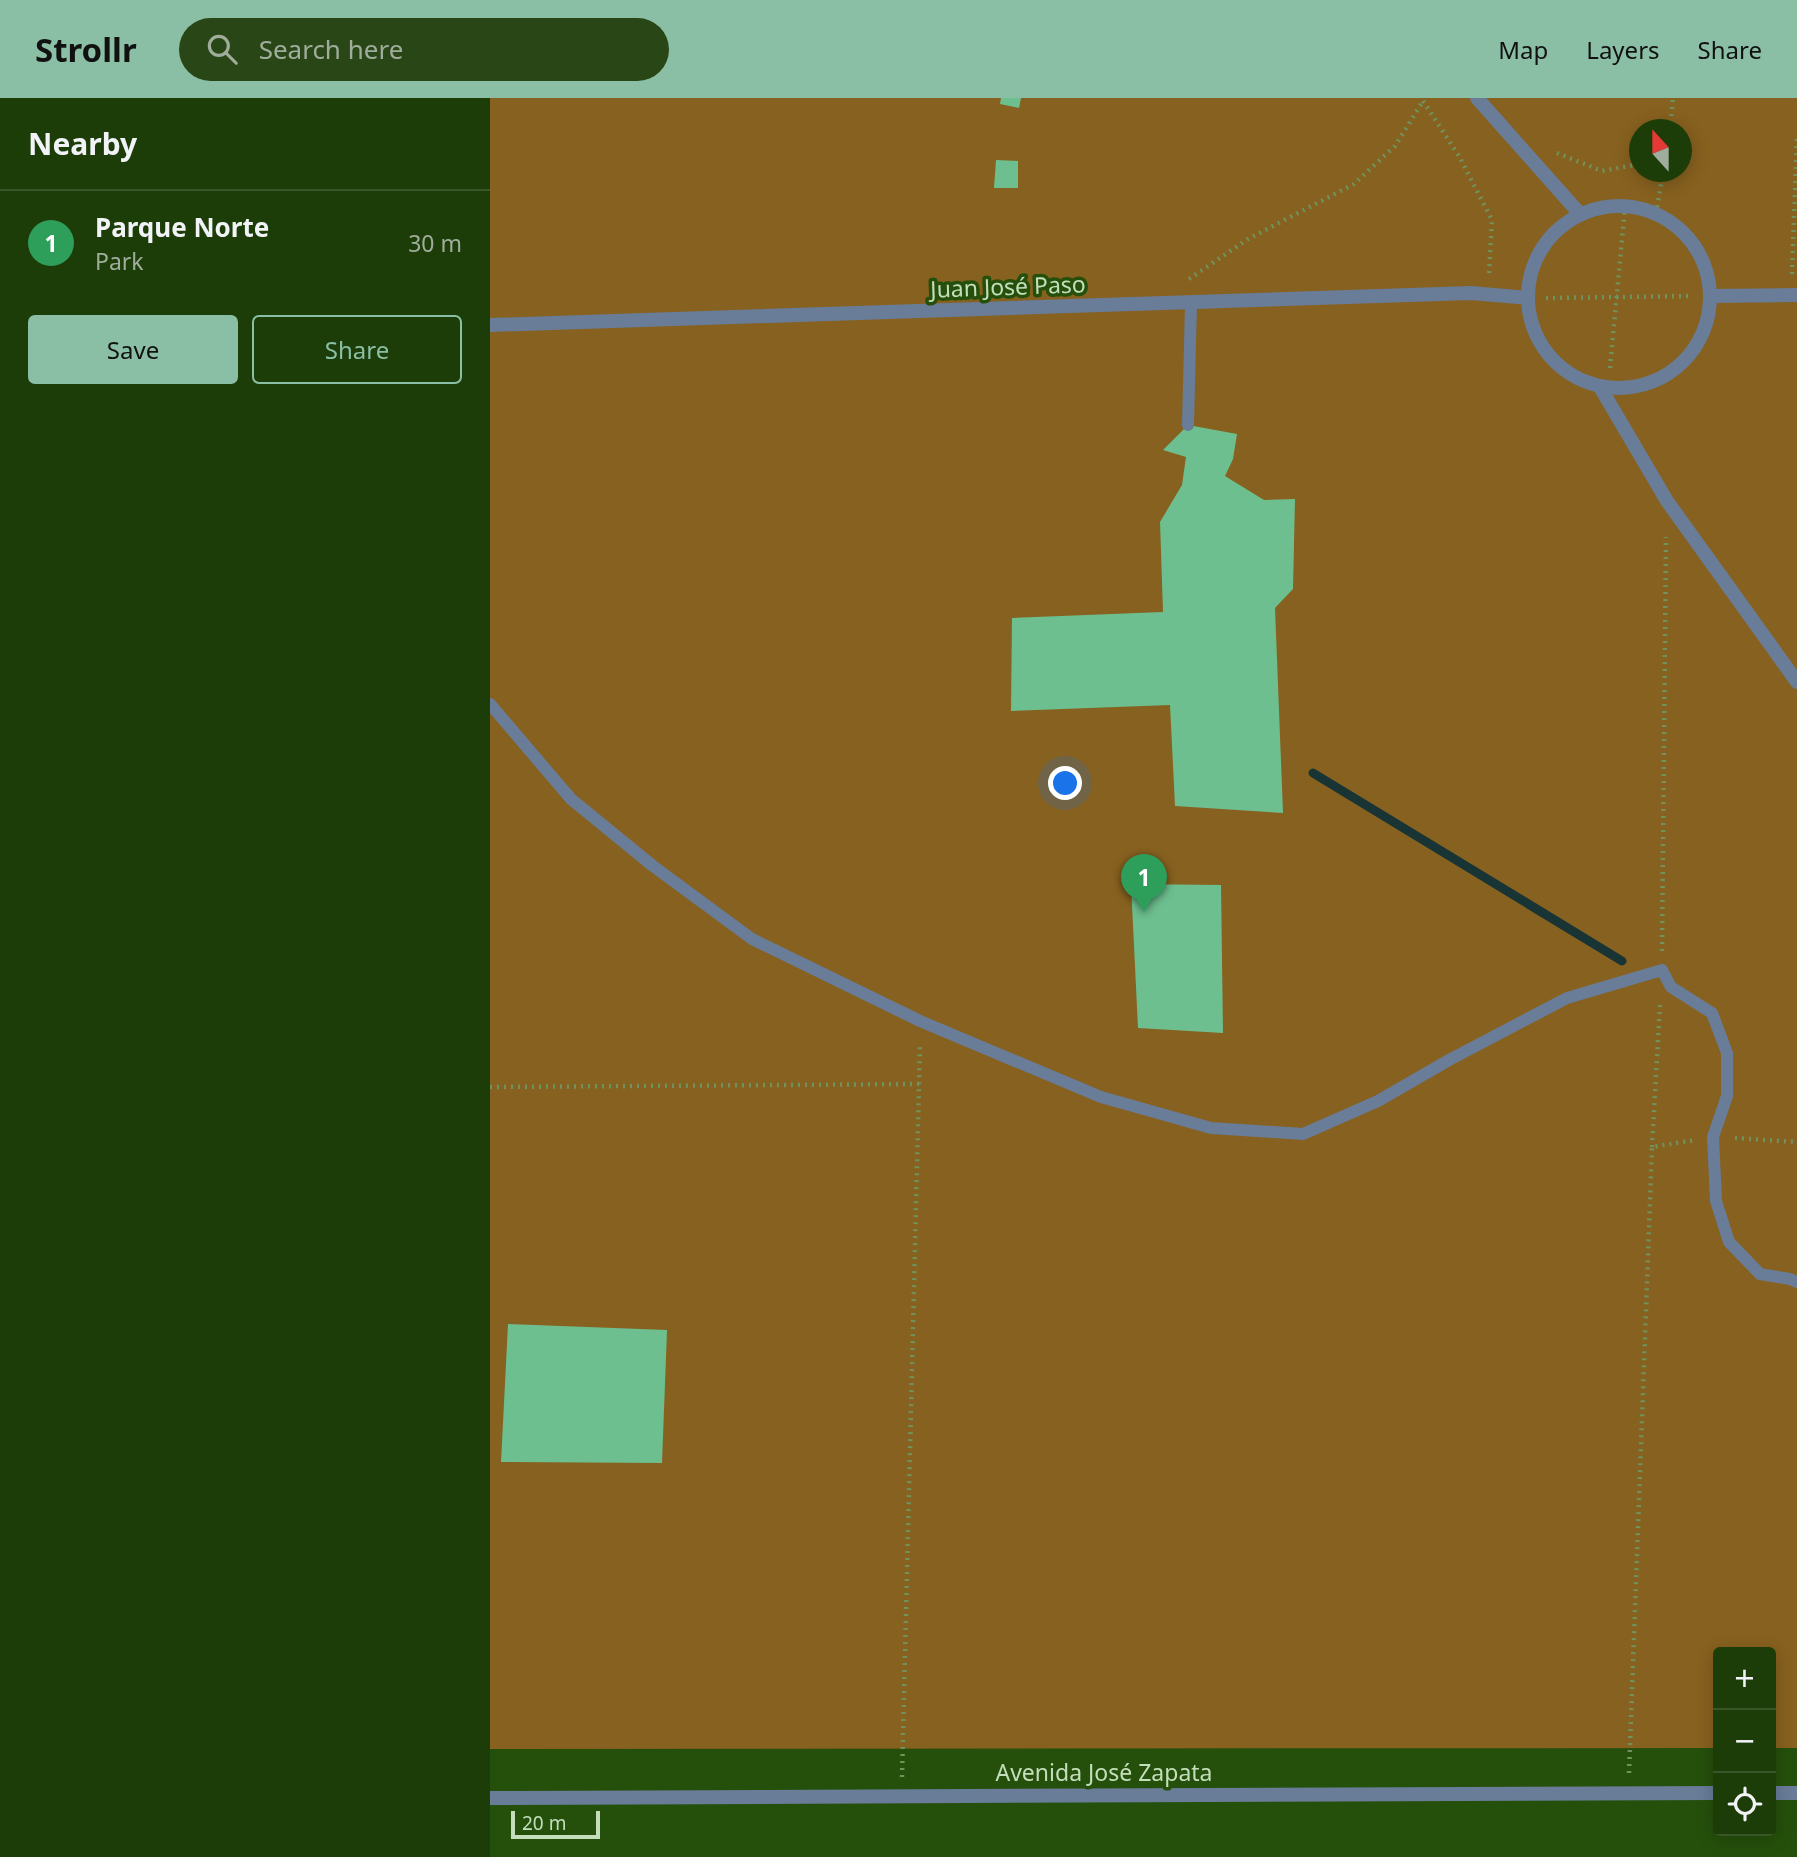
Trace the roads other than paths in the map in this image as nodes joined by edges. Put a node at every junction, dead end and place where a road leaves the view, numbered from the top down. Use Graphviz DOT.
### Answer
graph roads {
  1 [pos="1477,98"];
  2 [pos="1580,214"];
  3 [pos="1794,295"];
  4 [pos="1710,296"];
  5 [pos="1528,298"];
  6 [pos="1191,303"];
  7 [pos="490,325"];
  8 [pos="1604,387"];
  9 [pos="1188,425"];
  10 [pos="1797,681"];
  11 [pos="490,704"];
  12 [pos="1797,1282"];
  13 [pos="1713,1793"];
  14 [pos="1776,1793"];
  15 [pos="1797,1794"];
  16 [pos="490,1798"];
  1 -- 2 [label="street"];
  2 -- 4 [label="street"];
  2 -- 5 [label="street"];
  3 -- 4 [label="street"];
  4 -- 8 [label="street"];
  5 -- 6 [label="street, Juan José Paso"];
  5 -- 8 [label="street"];
  6 -- 7 [label="street, Juan José Paso"];
  6 -- 9 [label="lane"];
  8 -- 10 [label="street"];
  11 -- 12 [label="lane"];
  13 -- 16 [label="street, Avenida José Zapata"];
  14 -- 15 [label="street"];
}
